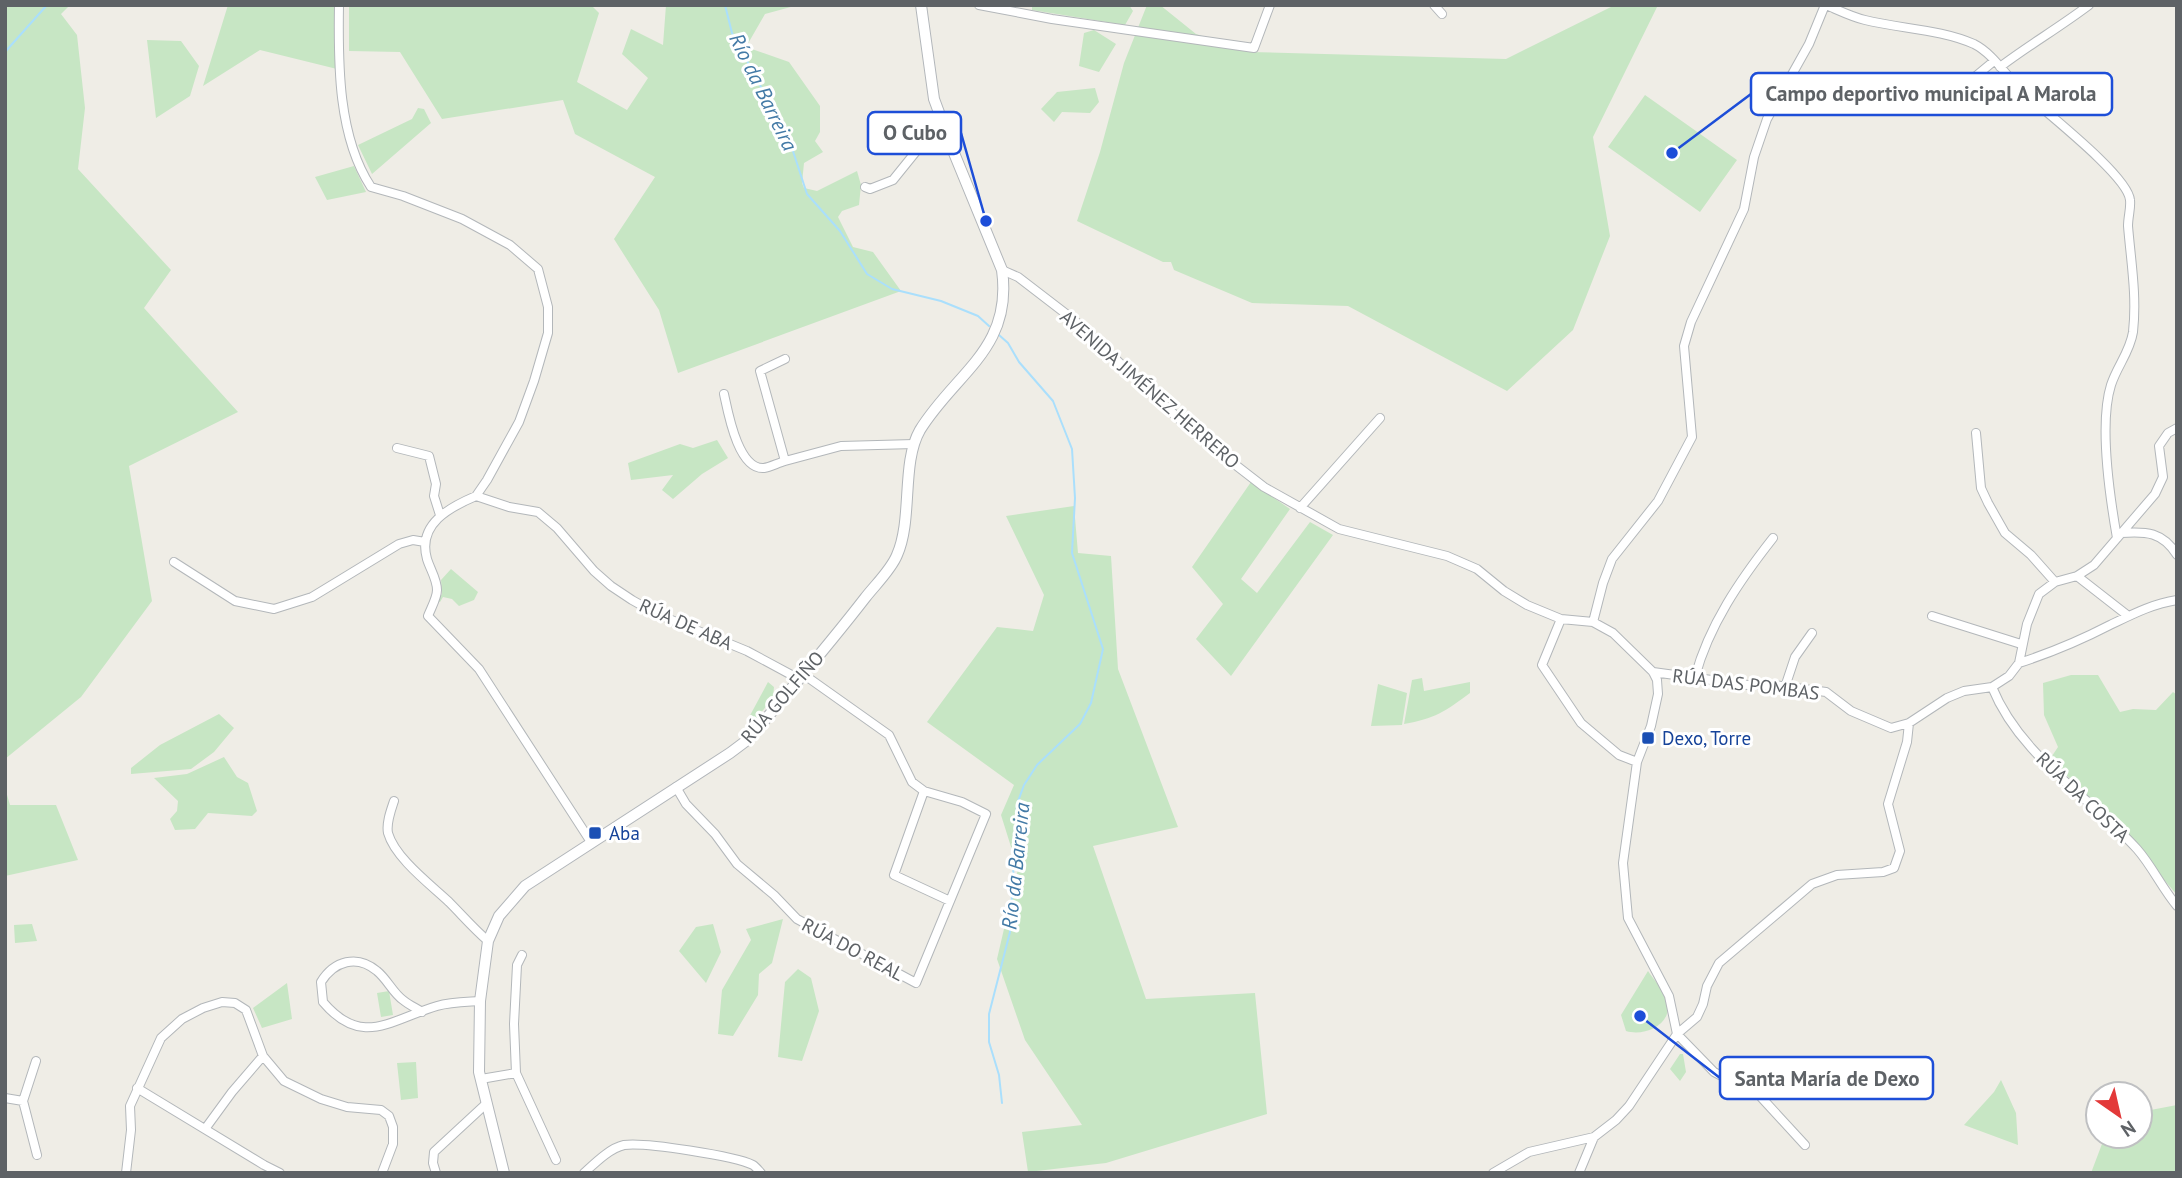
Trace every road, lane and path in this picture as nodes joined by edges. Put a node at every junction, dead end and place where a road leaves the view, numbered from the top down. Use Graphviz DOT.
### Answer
graph roads {
  1 [pos="339,5"];
  2 [pos="921,5"];
  3 [pos="979,5"];
  4 [pos="1270,5"];
  5 [pos="1434,5"];
  6 [pos="2089,5"];
  7 [pos="1828,6"];
  8 [pos="1443,14"];
  9 [pos="1997,64"];
  10 [pos="1956,110"];
  11 [pos="943,123"];
  12 [pos="865,187"];
  13 [pos="1002,270"];
  14 [pos="785,359"];
  15 [pos="724,394"];
  16 [pos="1380,418"];
  17 [pos="2177,428"];
  18 [pos="1976,433"];
  19 [pos="914,444"];
  20 [pos="397,448"];
  21 [pos="785,461"];
  22 [pos="476,496"];
  23 [pos="1300,508"];
  24 [pos="440,515"];
  25 [pos="2119,535"];
  26 [pos="1773,538"];
  27 [pos="425,542"];
  28 [pos="2177,555"];
  29 [pos="174,562"];
  30 [pos="2077,576"];
  31 [pos="2055,582"];
  32 [pos="2177,600"];
  33 [pos="2127,615"];
  34 [pos="1932,616"];
  35 [pos="1561,619"];
  36 [pos="1593,622"];
  37 [pos="1812,634"];
  38 [pos="2021,645"];
  39 [pos="2019,663"];
  40 [pos="1653,672"];
  41 [pos="801,677"];
  42 [pos="1695,677"];
  43 [pos="1785,687"];
  44 [pos="1992,687"];
  45 [pos="1909,723"];
  46 [pos="1637,762"];
  47 [pos="676,788"];
  48 [pos="924,791"];
  49 [pos="394,801"];
  50 [pos="592,842"];
  51 [pos="950,901"];
  52 [pos="2177,906"];
  53 [pos="488,941"];
  54 [pos="522,955"];
  55 [pos="480,1001"];
  56 [pos="409,1004"];
  57 [pos="422,1012"];
  58 [pos="405,1018"];
  59 [pos="1677,1034"];
  60 [pos="263,1056"];
  61 [pos="36,1060"];
  62 [pos="516,1073"];
  63 [pos="481,1079"];
  64 [pos="137,1088"];
  65 [pos="5,1098"];
  66 [pos="23,1101"];
  67 [pos="486,1104"];
  68 [pos="205,1129"];
  69 [pos="1594,1137"];
  70 [pos="1805,1145"];
  71 [pos="37,1155"];
  72 [pos="556,1160"];
  73 [pos="126,1173"];
  74 [pos="281,1173"];
  75 [pos="382,1173"];
  76 [pos="436,1173"];
  77 [pos="504,1173"];
  78 [pos="584,1173"];
  79 [pos="761,1173"];
  80 [pos="1493,1173"];
  81 [pos="1579,1173"];
  1 -- 22 [label="street"];
  2 -- 11 [label="main road"];
  3 -- 4 [label="street"];
  5 -- 8 [label="street"];
  6 -- 9 [label="street"];
  7 -- 9 [label="street"];
  7 -- 36 [label="street"];
  9 -- 10 [label="street"];
  9 -- 25 [label="street"];
  11 -- 12 [label="street"];
  11 -- 13 [label="main road"];
  13 -- 19 [label="main road, RÚA GOLFIÑO"];
  13 -- 23 [label="street, AVENIDA JIMÉNEZ HERRERO"];
  14 -- 21 [label="street"];
  15 -- 21 [label="street"];
  16 -- 23 [label="street"];
  17 -- 25 [label="street"];
  18 -- 31 [label="street"];
  19 -- 21 [label="street"];
  19 -- 41 [label="main road, RÚA GOLFIÑO"];
  20 -- 24 [label="street"];
  22 -- 24 [label="street"];
  22 -- 41 [label="street, RÚA DE ABA"];
  23 -- 35 [label="street, AVENIDA JIMÉNEZ HERRERO"];
  24 -- 27 [label="street"];
  25 -- 28 [label="street"];
  25 -- 30 [label="street"];
  26 -- 42 [label="street"];
  27 -- 29 [label="street"];
  27 -- 50 [label="street"];
  30 -- 31 [label="street"];
  30 -- 33 [label="street"];
  31 -- 38 [label="street"];
  32 -- 33 [label="street"];
  33 -- 39 [label="street"];
  34 -- 38 [label="street"];
  35 -- 36 [label="street, AVENIDA JIMÉNEZ HERRERO"];
  35 -- 46 [label="street"];
  36 -- 40 [label="street, AVENIDA JIMÉNEZ HERRERO"];
  37 -- 43 [label="street"];
  38 -- 39 [label="street"];
  39 -- 44 [label="street"];
  40 -- 42 [label="street, RÚA DAS POMBAS"];
  40 -- 46 [label="street"];
  41 -- 47 [label="main road, RÚA GOLFIÑO"];
  41 -- 48 [label="street, RÚA DE ABA"];
  42 -- 43 [label="street, RÚA DAS POMBAS"];
  43 -- 45 [label="street, RÚA DAS POMBAS"];
  44 -- 45 [label="street"];
  44 -- 52 [label="street, RÚA DA COSTA"];
  45 -- 59 [label="street"];
  46 -- 59 [label="street"];
  47 -- 50 [label="main road, RÚA GOLFIÑO"];
  47 -- 51 [label="street, RÚA DO REAL"];
  48 -- 51 [label="street"];
  48 -- 51 [label="street, RÚA DO REAL"];
  49 -- 53 [label="street"];
  50 -- 53 [label="main road, RÚA GOLFIÑO"];
  53 -- 55 [label="main road, RÚA GOLFIÑO"];
  54 -- 62 [label="street"];
  55 -- 57 [label="street"];
  55 -- 63 [label="main road, RÚA GOLFIÑO"];
  56 -- 57 [label="street"];
  56 -- 58 [label="street"];
  56 -- 58 [label="street"];
  57 -- 58 [label="street"];
  59 -- 69 [label="street"];
  59 -- 70 [label="street"];
  60 -- 64 [label="street"];
  60 -- 68 [label="street"];
  60 -- 75 [label="street"];
  61 -- 66 [label="street"];
  62 -- 63 [label="street"];
  62 -- 72 [label="street"];
  63 -- 67 [label="main road, RÚA GOLFIÑO"];
  64 -- 68 [label="street"];
  64 -- 73 [label="street"];
  65 -- 66 [label="street"];
  66 -- 71 [label="street"];
  67 -- 76 [label="street"];
  67 -- 77 [label="main road, RÚA GOLFIÑO"];
  68 -- 74 [label="street"];
  69 -- 80 [label="street"];
  69 -- 81 [label="street"];
  78 -- 79 [label="street"];
}
